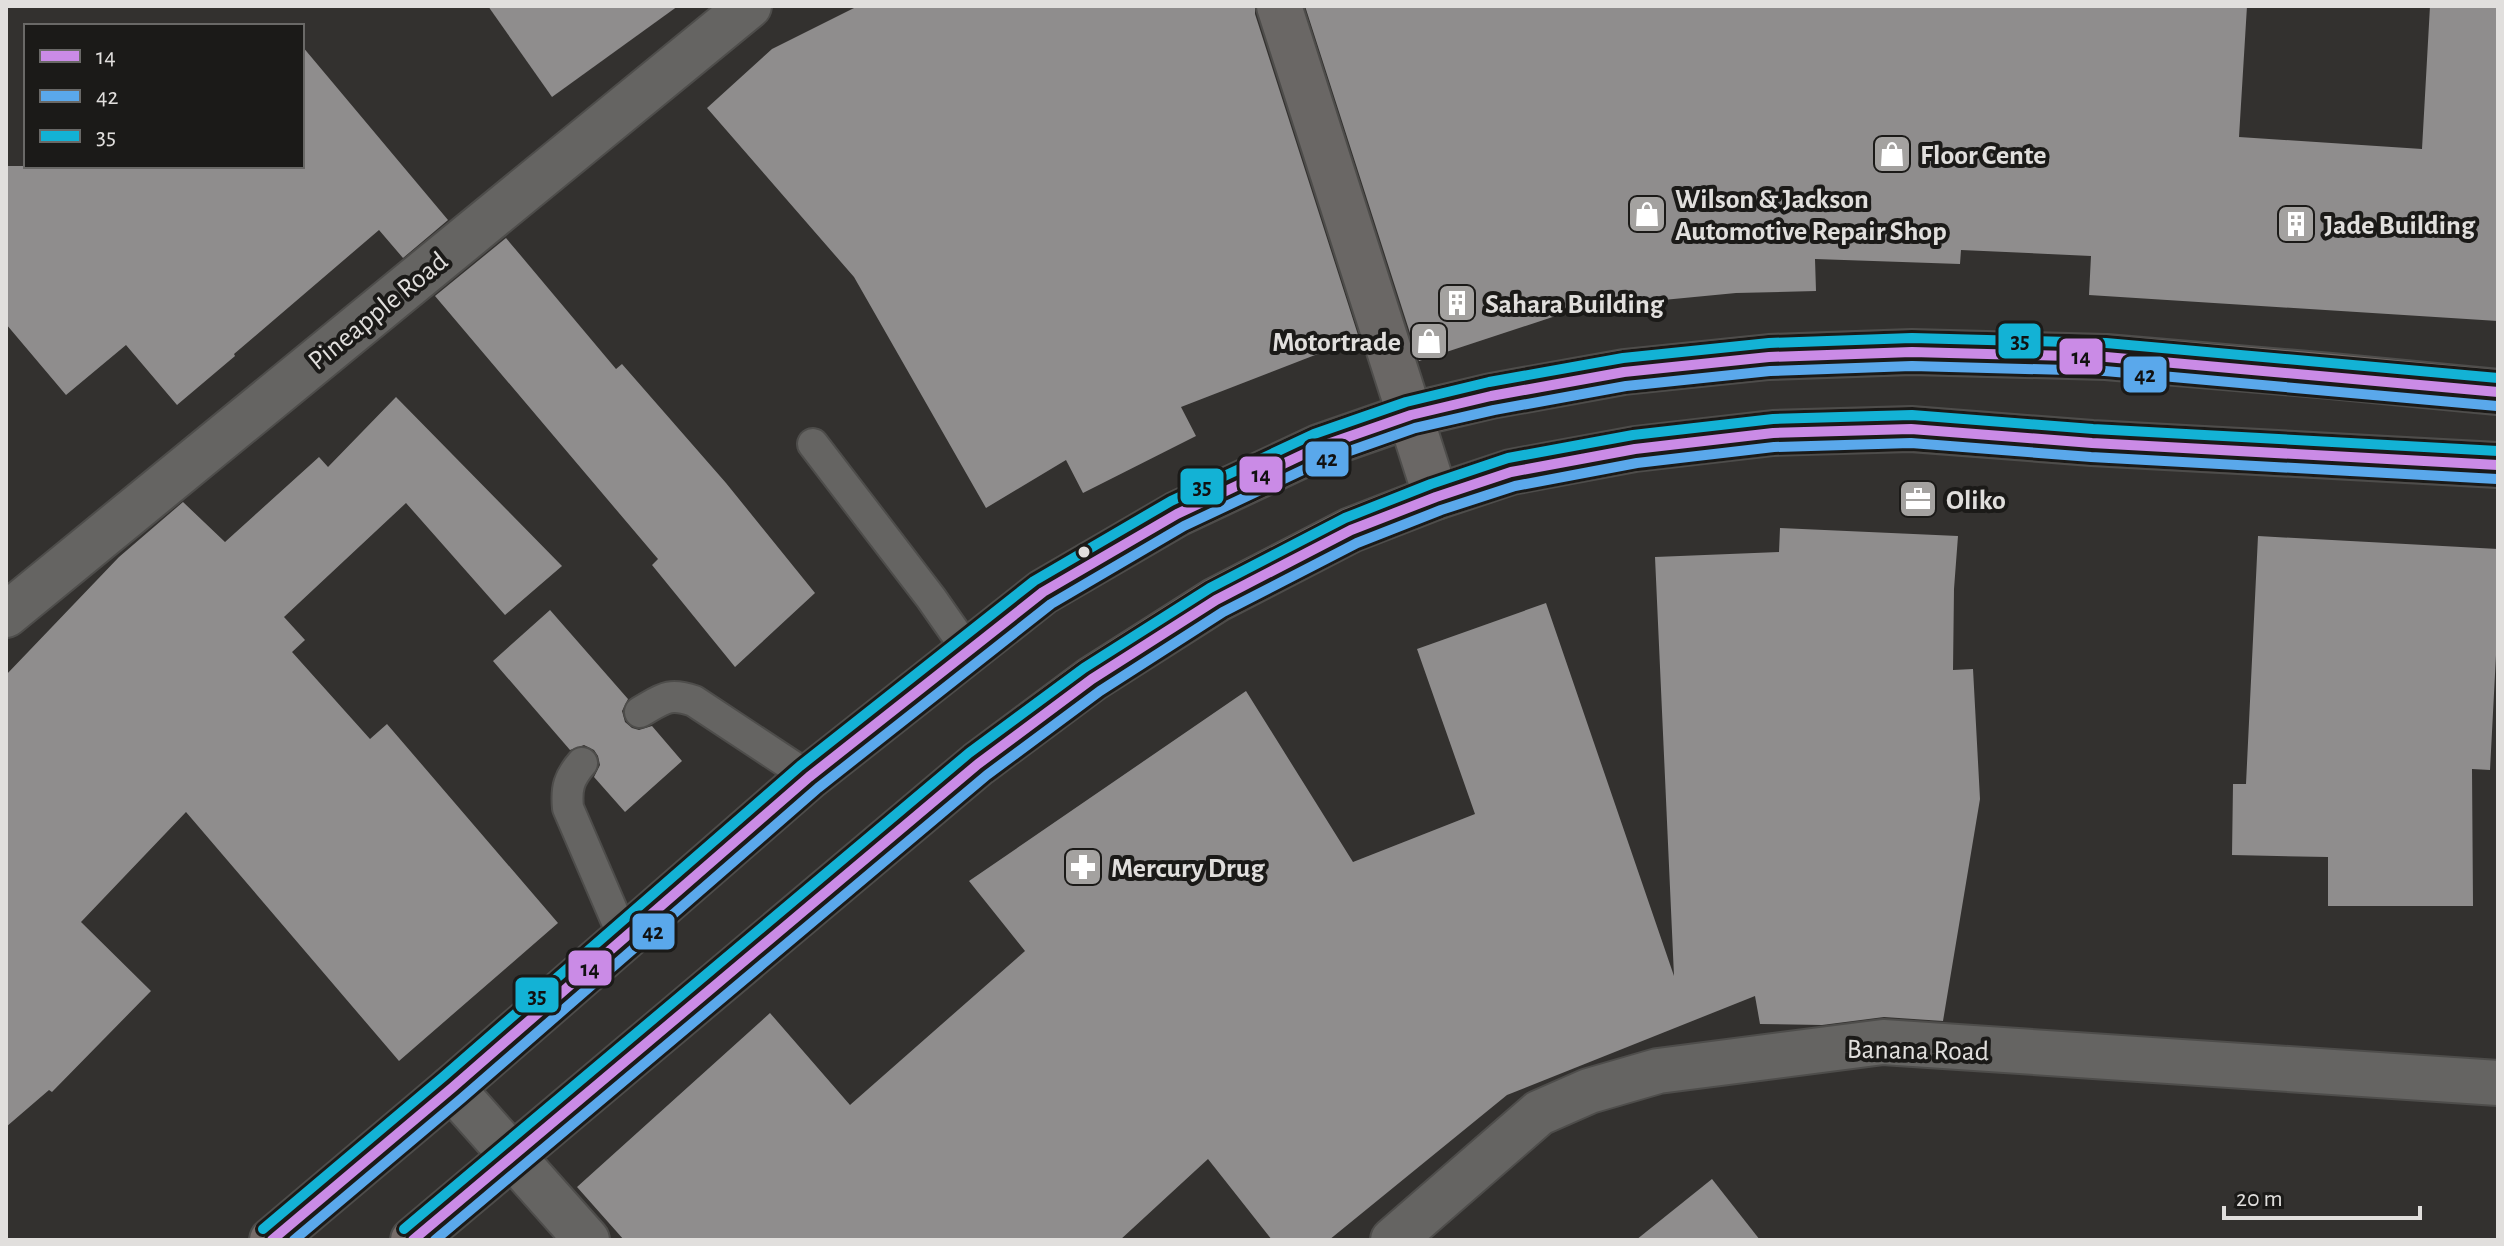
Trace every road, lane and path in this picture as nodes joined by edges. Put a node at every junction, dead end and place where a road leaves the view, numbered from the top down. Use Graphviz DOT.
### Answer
graph roads {
  1 [pos="749,6"];
  2 [pos="1279,6"];
  3 [pos="2498,392"];
  4 [pos="1411,415"];
  5 [pos="813,444"];
  6 [pos="2498,465"];
  7 [pos="1436,497"];
  8 [pos="6,615"];
  9 [pos="968,651"];
  10 [pos="640,712"];
  11 [pos="582,763"];
  12 [pos="809,777"];
  13 [pos="624,938"];
  14 [pos="2498,1083"];
  15 [pos="452,1088"];
  16 [pos="513,1156"];
  17 [pos="272,1240"];
  18 [pos="413,1240"];
  19 [pos="587,1240"];
  20 [pos="1393,1240"];
  1 -- 8 [label="street, Pineapple Road"];
  2 -- 4 [label="main road"];
  3 -- 4 [label="highway"];
  4 -- 7 [label="main road"];
  4 -- 9 [label="highway"];
  5 -- 9 [label="lane"];
  6 -- 7 [label="highway"];
  7 -- 16 [label="highway"];
  9 -- 12 [label="highway"];
  10 -- 12 [label="lane"];
  11 -- 13 [label="lane"];
  12 -- 13 [label="highway"];
  13 -- 15 [label="highway"];
  14 -- 20 [label="street, Banana Road"];
  15 -- 16 [label="street"];
  15 -- 17 [label="highway"];
  16 -- 18 [label="highway"];
  16 -- 19 [label="street"];
}
